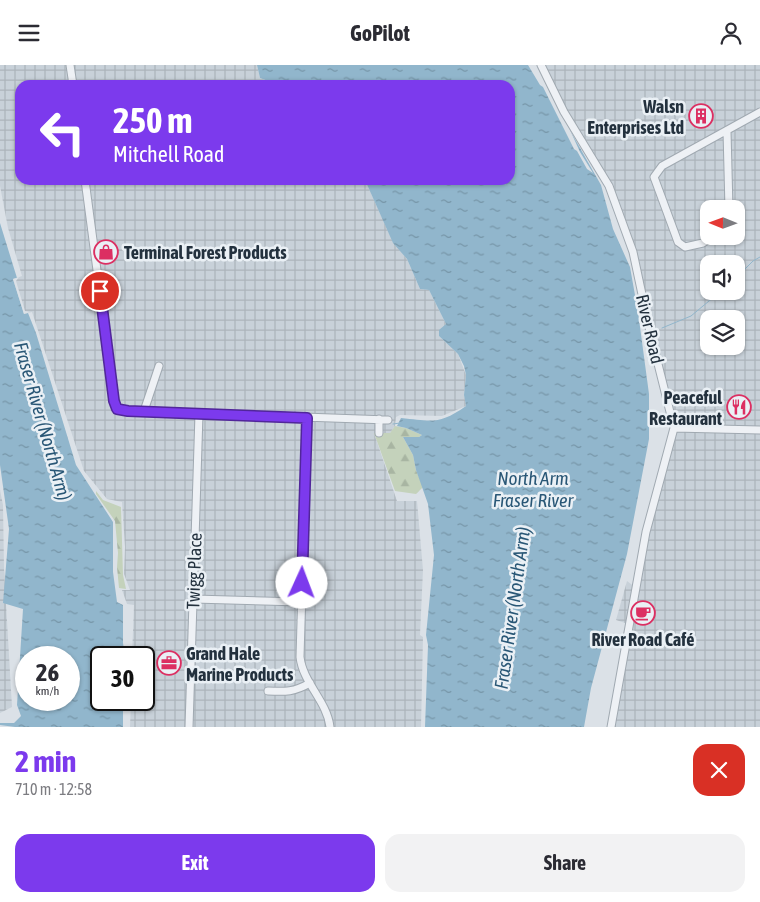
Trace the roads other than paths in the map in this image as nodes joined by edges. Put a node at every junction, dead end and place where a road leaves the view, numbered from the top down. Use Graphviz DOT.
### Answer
graph roads {
  1 [pos="70,65"];
  2 [pos="541,65"];
  3 [pos="72,80"];
  4 [pos="760,112"];
  5 [pos="727,131"];
  6 [pos="86,185"];
  7 [pos="729,200"];
  8 [pos="700,244"];
  9 [pos="159,366"];
  10 [pos="144,411"];
  11 [pos="200,414"];
  12 [pos="307,418"];
  13 [pos="379,419"];
  14 [pos="388,420"];
  15 [pos="674,428"];
  16 [pos="760,431"];
  17 [pos="379,433"];
  18 [pos="194,599"];
  19 [pos="301,602"];
  20 [pos="310,683"];
  21 [pos="268,691"];
  22 [pos="189,727"];
  23 [pos="330,727"];
  24 [pos="611,727"];
  1 -- 3 [label="street"];
  2 -- 15 [label="street, River Road"];
  4 -- 5 [label="street"];
  5 -- 7 [label="street"];
  5 -- 8 [label="street"];
  6 -- 10 [label="street"];
  9 -- 10 [label="street"];
  10 -- 11 [label="street"];
  11 -- 12 [label="street"];
  11 -- 18 [label="street, Twigg Place"];
  12 -- 13 [label="street"];
  12 -- 19 [label="street"];
  13 -- 14 [label="street"];
  13 -- 17 [label="street"];
  15 -- 16 [label="street"];
  15 -- 24 [label="street, River Road"];
  18 -- 19 [label="street"];
  18 -- 22 [label="street, Twigg Place"];
  19 -- 20 [label="street"];
  20 -- 21 [label="street"];
  20 -- 23 [label="street"];
}
